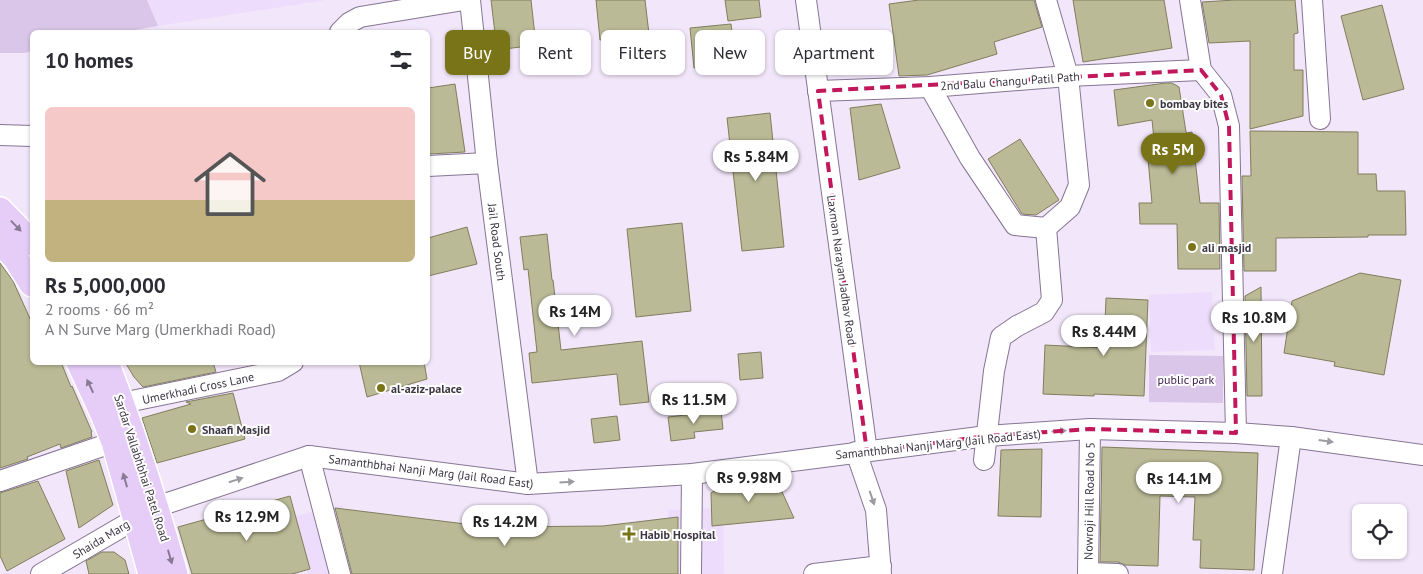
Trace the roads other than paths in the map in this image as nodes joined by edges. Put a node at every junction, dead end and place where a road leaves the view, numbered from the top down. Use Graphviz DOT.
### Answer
graph roads {
  1 [pos="464,0"];
  2 [pos="470,0"];
  3 [pos="1046,0"];
  4 [pos="1190,0"];
  5 [pos="1312,0"];
  6 [pos="810,1"];
  7 [pos="342,30"];
  8 [pos="1201,70"];
  9 [pos="1068,76"];
  10 [pos="930,87"];
  11 [pos="818,91"];
  12 [pos="1320,119"];
  13 [pos="0,135"];
  14 [pos="30,136"];
  15 [pos="487,163"];
  16 [pos="430,166"];
  17 [pos="0,210"];
  18 [pos="1046,228"];
  19 [pos="16,251"];
  20 [pos="30,280"];
  21 [pos="81,365"];
  22 [pos="106,365"];
  23 [pos="288,365"];
  24 [pos="113,409"];
  25 [pos="1090,429"];
  26 [pos="1236,433"];
  27 [pos="987,436"];
  28 [pos="1292,437"];
  29 [pos="114,442"];
  30 [pos="861,452"];
  31 [pos="1423,454"];
  32 [pos="309,456"];
  33 [pos="984,460"];
  34 [pos="692,474"];
  35 [pos="0,481"];
  36 [pos="528,484"];
  37 [pos="146,513"];
  38 [pos="881,570"];
  39 [pos="41,574"];
  40 [pos="152,574"];
  41 [pos="175,574"];
  42 [pos="340,574"];
  43 [pos="691,574"];
  44 [pos="814,574"];
  45 [pos="1088,574"];
  46 [pos="1118,574"];
  47 [pos="1272,574"];
  1 -- 7 [label="street"];
  2 -- 15 [label="street, Jail Road South"];
  3 -- 9 [label="street"];
  4 -- 8 [label="street"];
  5 -- 12 [label="street"];
  6 -- 11 [label="street, Laxman Narayan Jadhav Road"];
  8 -- 9 [label="street, 2nd Balu Changu Patil Path"];
  8 -- 26 [label="street"];
  9 -- 10 [label="street, 2nd Balu Changu Patil Path"];
  9 -- 18 [label="street"];
  10 -- 11 [label="street, 2nd Balu Changu Patil Path"];
  10 -- 18 [label="street"];
  11 -- 30 [label="street, Laxman Narayan Jadhav Road"];
  13 -- 14 [label="street"];
  15 -- 16 [label="street"];
  15 -- 36 [label="street, Jail Road South"];
  17 -- 19 [label="main road, one-way"];
  18 -- 27 [label="street"];
  19 -- 20 [label="main road"];
  24 -- 21 [label="main road, Sardar Vallabhbhai Patel Road, one-way"];
  22 -- 24 [label="main road, Sardar Vallabhbhai Patel Road"];
  23 -- 24 [label="street, Umerkhadi Cross Lane"];
  24 -- 29 [label="main road, Sardar Vallabhbhai Patel Road"];
  24 -- 37 [label="main road, Sardar Vallabhbhai Patel Road"];
  25 -- 26 [label="street, Samanthbhai Nanji Marg (Jail Road East)"];
  27 -- 25 [label="street, Samanthbhai Nanji Marg (Jail Road East), one-way"];
  25 -- 45 [label="street, Nowroji Hill Road No 5"];
  26 -- 28 [label="street, Samanthbhai Nanji Marg (Jail Road East)"];
  27 -- 30 [label="street, Samanthbhai Nanji Marg (Jail Road East)"];
  27 -- 33 [label="street"];
  28 -- 31 [label="street, Samanthbhai Nanji Marg (Jail Road East), one-way"];
  28 -- 47 [label="street"];
  29 -- 35 [label="street"];
  37 -- 29 [label="main road, Sardar Vallabhbhai Patel Road, one-way"];
  30 -- 34 [label="street, Samanthbhai Nanji Marg (Jail Road East)"];
  30 -- 38 [label="street, Laxman Narayan Jadhav Road, one-way"];
  32 -- 36 [label="street, Samanthbhai Nanji Marg (Jail Road East)"];
  37 -- 32 [label="street, Samanthbhai Nanji Marg (Jail Road East), one-way"];
  32 -- 42 [label="street"];
  36 -- 34 [label="street, Samanthbhai Nanji Marg (Jail Road East), one-way"];
  34 -- 43 [label="street"];
  37 -- 39 [label="street, Shaida Marg"];
  37 -- 40 [label="main road, Sardar Vallabhbhai Patel Road"];
  37 -- 41 [label="main road, Sardar Vallabhbhai Patel Road, one-way"];
  38 -- 44 [label="street"];
  45 -- 46 [label="street"];
}
